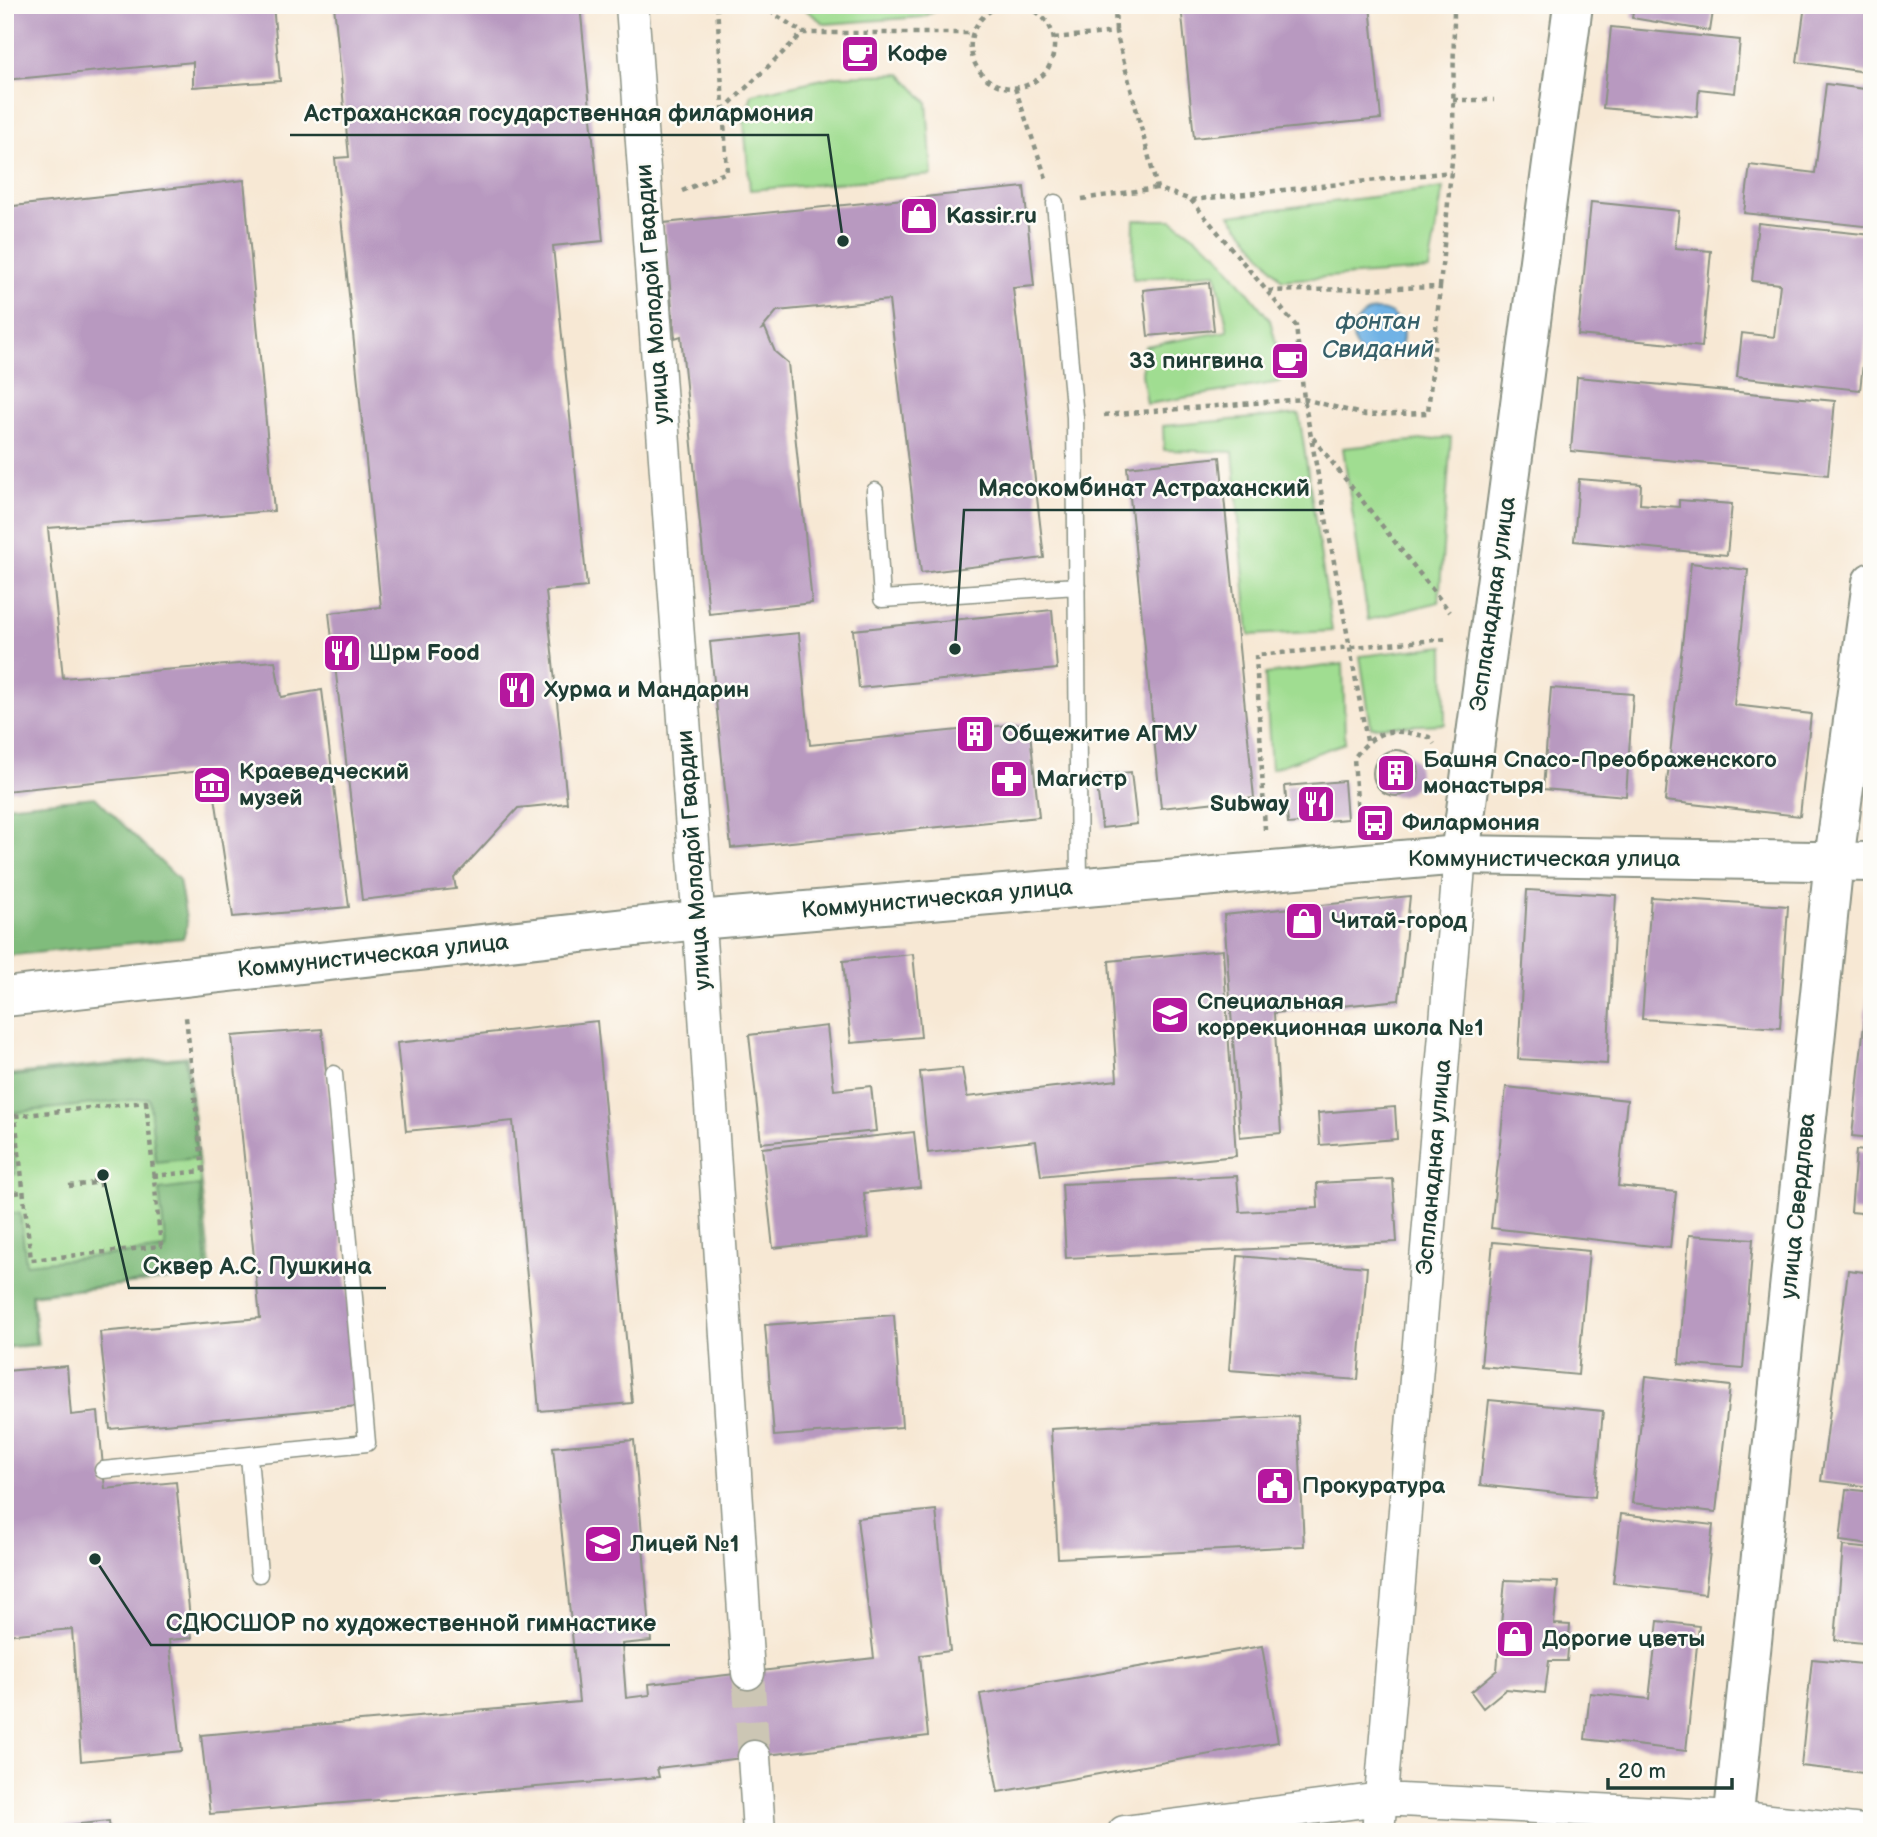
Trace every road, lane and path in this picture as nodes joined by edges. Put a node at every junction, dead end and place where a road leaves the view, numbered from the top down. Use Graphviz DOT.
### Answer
graph roads {
  1 [pos="632,5"];
  2 [pos="717,5"];
  3 [pos="761,5"];
  4 [pos="1000,5"];
  5 [pos="1024,5"];
  6 [pos="1115,5"];
  7 [pos="1454,5"];
  8 [pos="1573,5"];
  9 [pos="1115,32"];
  10 [pos="803,33"];
  11 [pos="972,33"];
  12 [pos="1054,38"];
  13 [pos="1015,88"];
  14 [pos="1453,100"];
  15 [pos="1494,100"];
  16 [pos="723,110"];
  17 [pos="1451,172"];
  18 [pos="1157,188"];
  19 [pos="1191,200"];
  20 [pos="1055,203"];
  21 [pos="646,206"];
  22 [pos="1440,287"];
  23 [pos="1265,291"];
  24 [pos="1304,399"];
  25 [pos="1076,418"];
  26 [pos="1312,436"];
  27 [pos="875,491"];
  28 [pos="1872,582"];
  29 [pos="1077,586"];
  30 [pos="1455,618"];
  31 [pos="1455,639"];
  32 [pos="1349,646"];
  33 [pos="1367,741"];
  34 [pos="1436,746"];
  35 [pos="1358,815"];
  36 [pos="1265,830"];
  37 [pos="1460,855"];
  38 [pos="1834,860"];
  39 [pos="1872,862"];
  40 [pos="1079,887"];
  41 [pos="698,919"];
  42 [pos="5,997"];
  43 [pos="186,1017"];
  44 [pos="334,1074"];
  45 [pos="153,1176"];
  46 [pos="94,1183"];
  47 [pos="69,1186"];
  48 [pos="23,1192"];
  49 [pos="5,1194"];
  50 [pos="249,1456"];
  51 [pos="103,1470"];
  52 [pos="259,1574"];
  53 [pos="748,1673"];
  54 [pos="754,1757"];
  55 [pos="1381,1799"];
  56 [pos="1733,1824"];
  57 [pos="759,1832"];
  58 [pos="1124,1832"];
  59 [pos="1378,1832"];
  60 [pos="1872,1832"];
  1 -- 21 [label="street, улица Молодой Гвардии"];
  2 -- 16 [label="path"];
  3 -- 10 [label="path"];
  4 -- 11 [label="path"];
  5 -- 12 [label="path"];
  6 -- 9 [label="path"];
  7 -- 14 [label="path"];
  8 -- 37 [label="main road, Эспланадная улица"];
  9 -- 12 [label="path"];
  9 -- 18 [label="path"];
  10 -- 11 [label="path"];
  10 -- 16 [label="path"];
  11 -- 13 [label="path"];
  12 -- 13 [label="path"];
  13 -- 20 [label="path"];
  14 -- 15 [label="path"];
  14 -- 17 [label="path"];
  16 -- 21 [label="path"];
  17 -- 19 [label="path"];
  17 -- 22 [label="path"];
  18 -- 19 [label="path"];
  18 -- 20 [label="path"];
  19 -- 23 [label="path"];
  20 -- 25 [label="lane"];
  21 -- 41 [label="street, улица Молодой Гвардии"];
  22 -- 23 [label="path"];
  22 -- 24 [label="path"];
  23 -- 24 [label="path"];
  24 -- 25 [label="path"];
  24 -- 26 [label="path"];
  25 -- 29 [label="lane"];
  26 -- 30 [label="path"];
  26 -- 32 [label="path"];
  27 -- 29 [label="lane"];
  28 -- 38 [label="main road, улица Свердлова"];
  29 -- 40 [label="lane"];
  31 -- 32 [label="path"];
  32 -- 33 [label="path"];
  32 -- 36 [label="path"];
  33 -- 34 [label="path"];
  33 -- 35 [label="path"];
  37 -- 38 [label="main road, Коммунистическая улица"];
  37 -- 40 [label="main road, Коммунистическая улица"];
  37 -- 55 [label="street, Эспланадная улица"];
  38 -- 39 [label="main road, Коммунистическая улица"];
  38 -- 56 [label="main road, улица Свердлова"];
  40 -- 41 [label="main road, Коммунистическая улица"];
  41 -- 42 [label="main road, Коммунистическая улица"];
  41 -- 53 [label="street, улица Молодой Гвардии"];
  43 -- 45 [label="path"];
  44 -- 50 [label="lane"];
  45 -- 48 [label="path"];
  45 -- 48 [label="path"];
  46 -- 47 [label="path"];
  48 -- 49 [label="path"];
  50 -- 51 [label="lane"];
  50 -- 52 [label="lane"];
  54 -- 57 [label="street"];
  55 -- 56 [label="street"];
  55 -- 58 [label="street"];
  55 -- 59 [label="street, Эспланадная улица"];
  56 -- 60 [label="street"];
}
